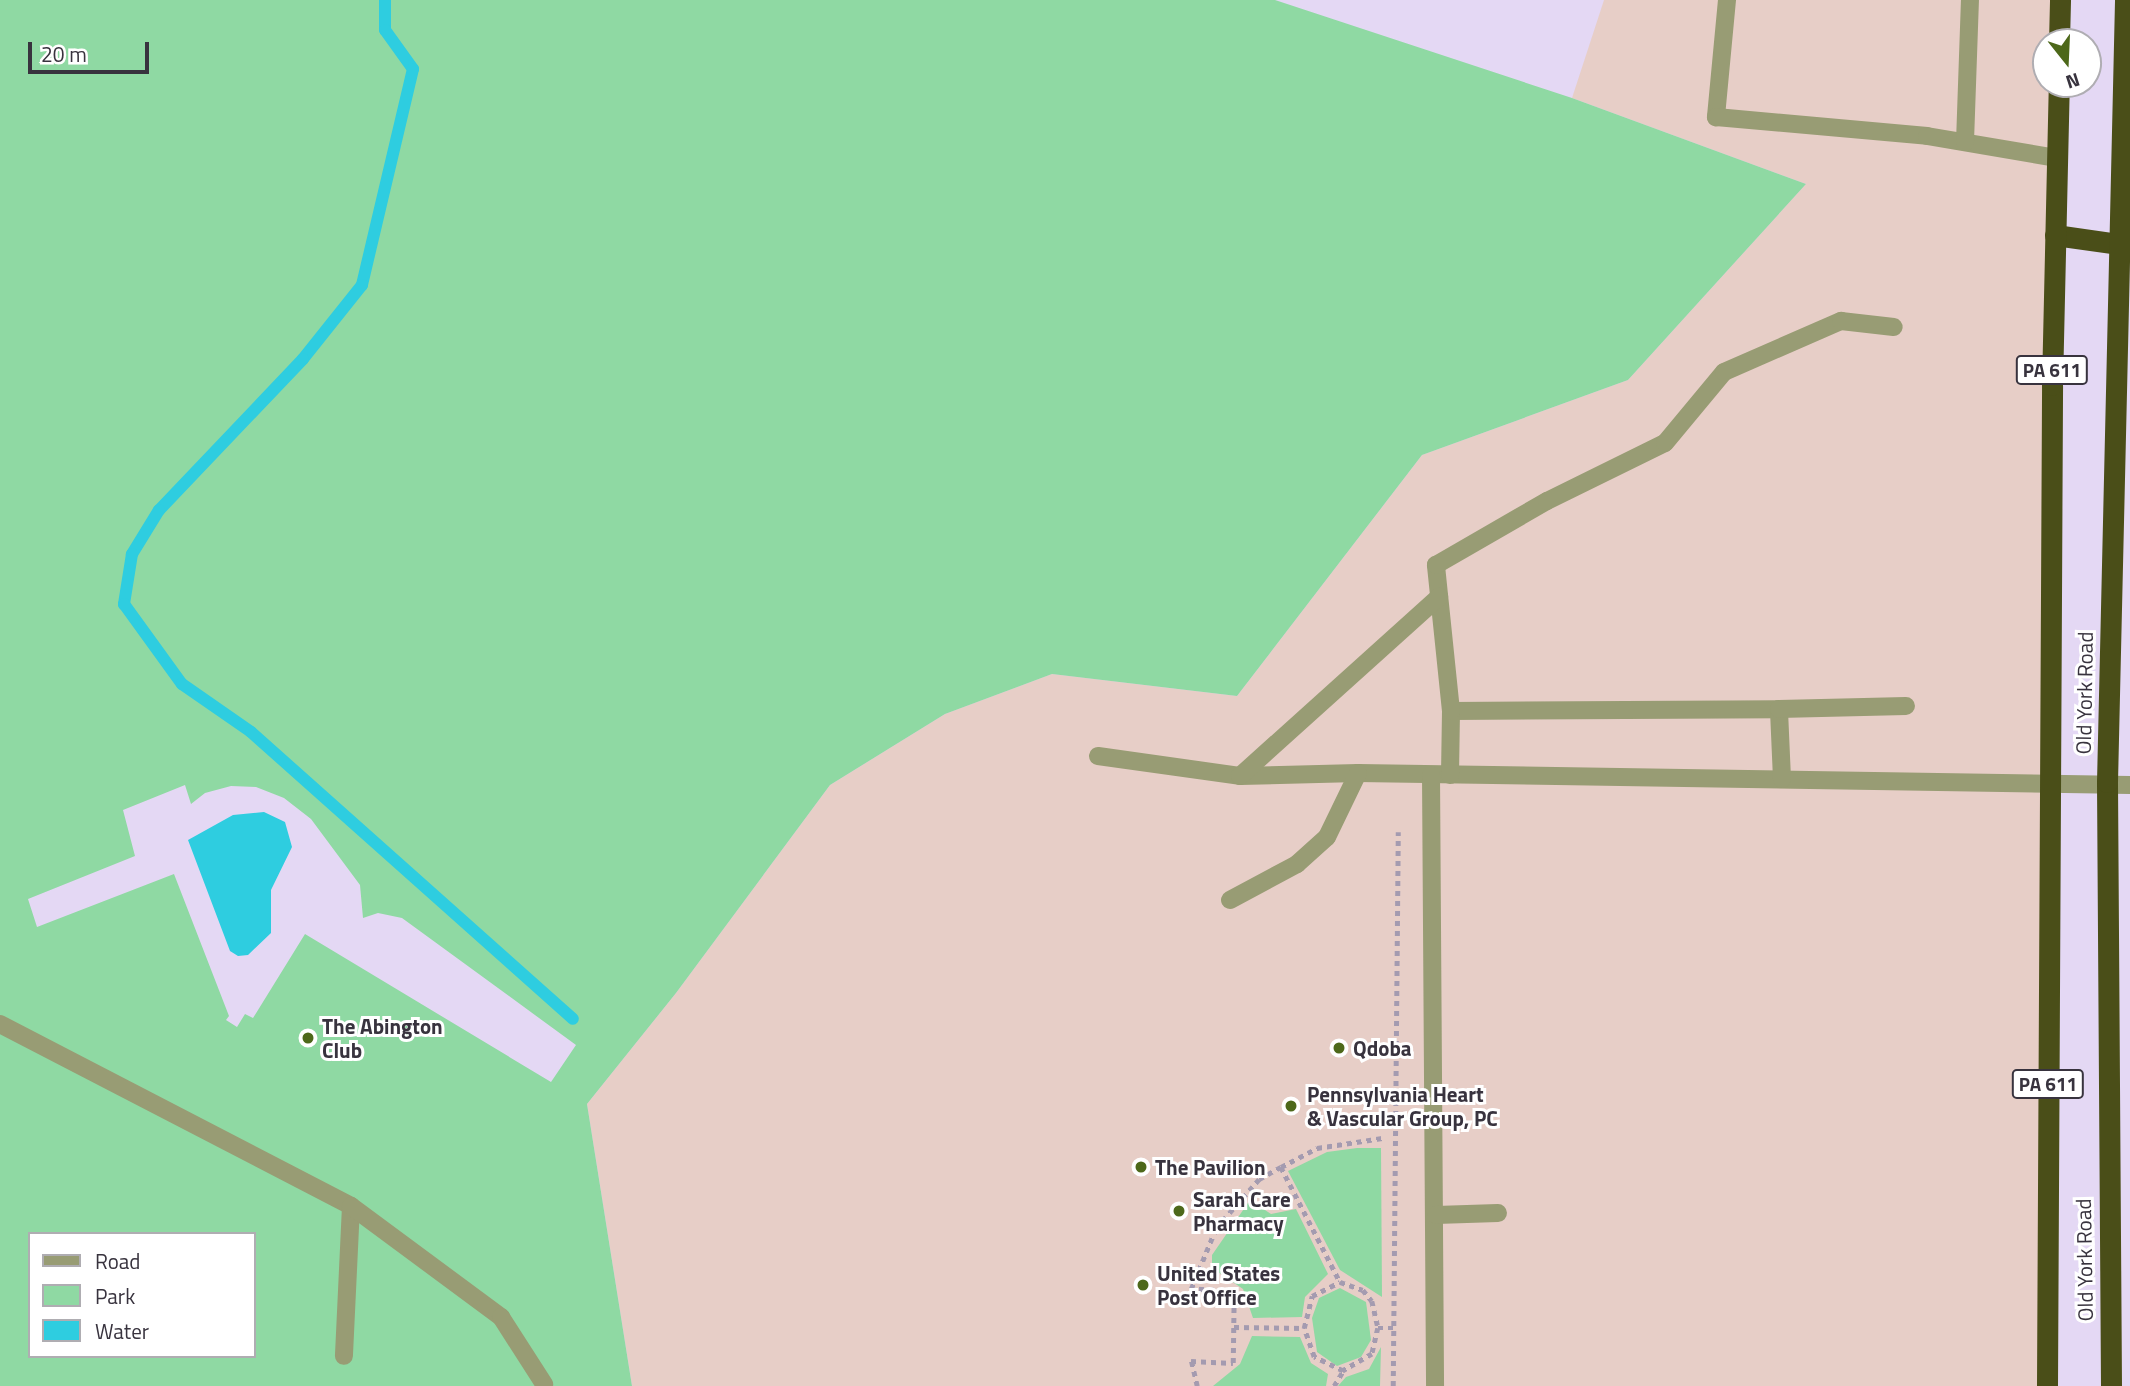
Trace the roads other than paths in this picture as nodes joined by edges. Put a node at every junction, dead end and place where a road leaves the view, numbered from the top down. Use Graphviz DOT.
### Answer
graph roads {
  1 [pos="1727,0"];
  2 [pos="1970,0"];
  3 [pos="2060,0"];
  4 [pos="2125,0"];
  5 [pos="2059,28"];
  6 [pos="2059,98"];
  7 [pos="1965,142"];
  8 [pos="2057,158"];
  9 [pos="2055,235"];
  10 [pos="2124,246"];
  11 [pos="1894,327"];
  12 [pos="2123,360"];
  13 [pos="2122,461"];
  14 [pos="1439,597"];
  15 [pos="1906,706"];
  16 [pos="1779,709"];
  17 [pos="1451,711"];
  18 [pos="1098,756"];
  19 [pos="1358,773"];
  20 [pos="1431,775"];
  21 [pos="1450,775"];
  22 [pos="1240,776"];
  23 [pos="1782,779"];
  24 [pos="2049,782"];
  25 [pos="2107,782"];
  26 [pos="2130,785"];
  27 [pos="1230,900"];
  28 [pos="0,1024"];
  29 [pos="351,1206"];
  30 [pos="1498,1213"];
  31 [pos="1436,1215"];
  32 [pos="344,1356"];
  33 [pos="544,1384"];
  34 [pos="1435,1386"];
  35 [pos="2047,1386"];
  36 [pos="2110,1386"];
  1 -- 7 [label="street"];
  2 -- 7 [label="street"];
  3 -- 5 [label="highway"];
  4 -- 10 [label="highway, Old York Road / PA 611"];
  6 -- 8 [label="highway, Old York Road / PA 611"];
  7 -- 8 [label="street"];
  8 -- 9 [label="highway, Old York Road / PA 611"];
  9 -- 10 [label="highway"];
  9 -- 24 [label="highway, Old York Road / PA 611"];
  10 -- 12 [label="highway, Old York Road / PA 611"];
  11 -- 14 [label="street"];
  12 -- 13 [label="highway, Old York Road / PA 611"];
  13 -- 25 [label="highway, Old York Road / PA 611"];
  14 -- 17 [label="street"];
  14 -- 22 [label="street"];
  15 -- 16 [label="street"];
  16 -- 17 [label="street"];
  16 -- 23 [label="street"];
  17 -- 21 [label="street"];
  18 -- 22 [label="street"];
  19 -- 20 [label="street"];
  19 -- 22 [label="street"];
  19 -- 27 [label="street"];
  20 -- 21 [label="street"];
  20 -- 31 [label="street"];
  21 -- 23 [label="street"];
  23 -- 24 [label="street"];
  24 -- 25 [label="street"];
  24 -- 35 [label="highway, Old York Road / PA 611"];
  25 -- 26 [label="street"];
  25 -- 36 [label="highway, Old York Road / PA 611"];
  28 -- 29 [label="street"];
  29 -- 32 [label="street"];
  29 -- 33 [label="street"];
  30 -- 31 [label="street"];
  31 -- 34 [label="street"];
}
